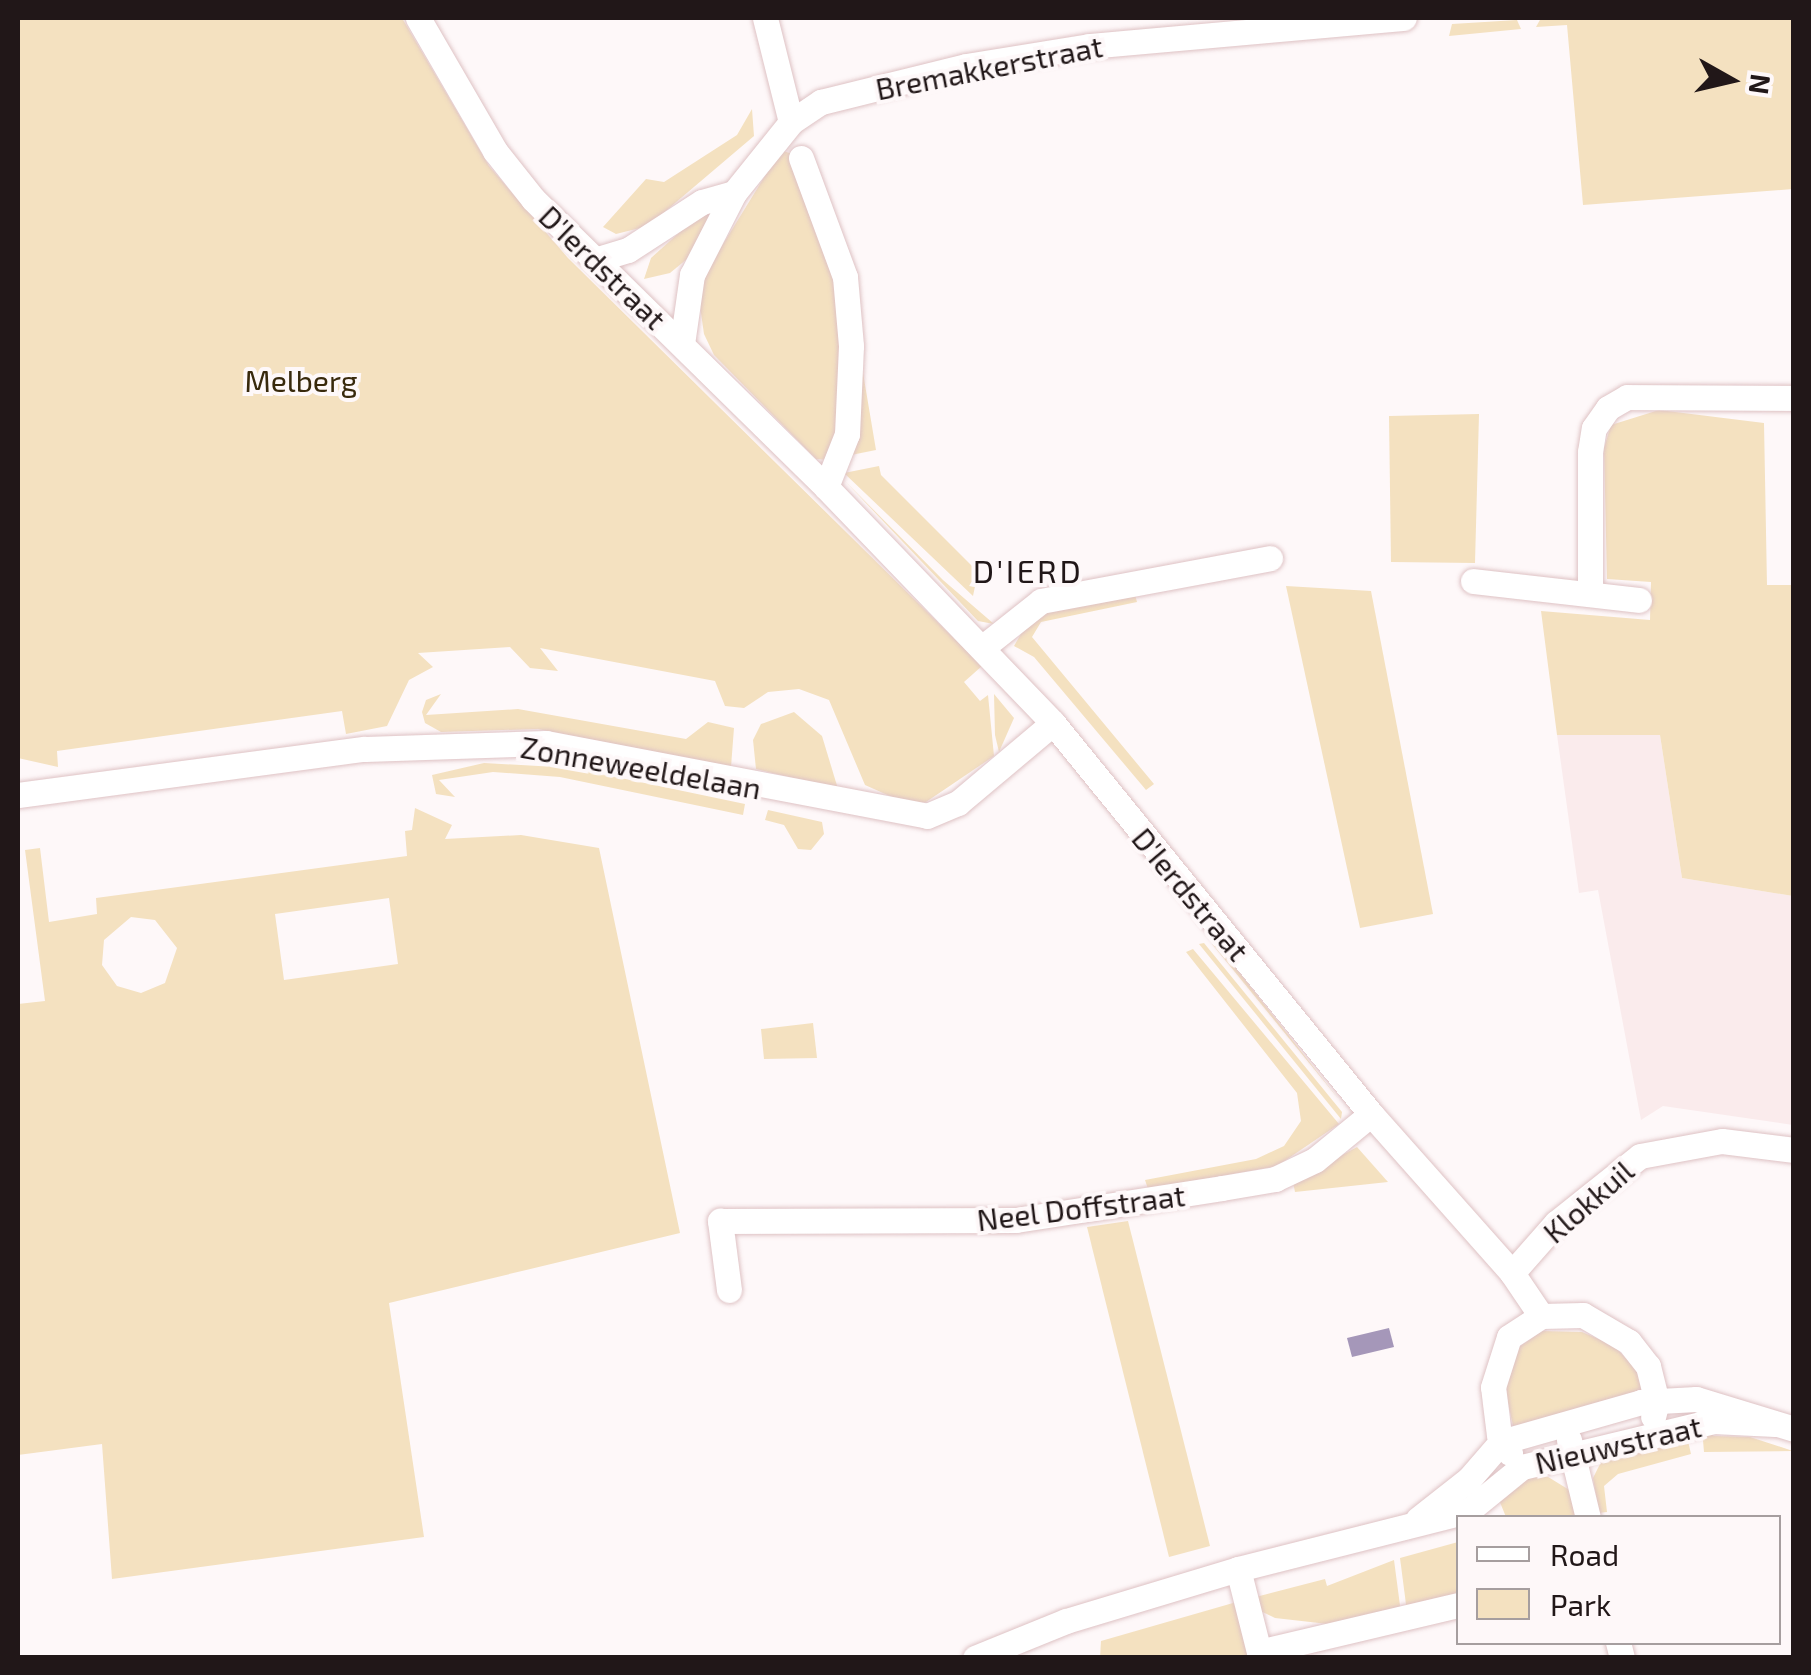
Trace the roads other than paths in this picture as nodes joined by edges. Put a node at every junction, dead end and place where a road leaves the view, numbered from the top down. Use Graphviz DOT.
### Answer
graph roads {
  1 [pos="418,18"];
  2 [pos="765,18"];
  3 [pos="1404,18"];
  4 [pos="790,122"];
  5 [pos="801,158"];
  6 [pos="734,193"];
  7 [pos="598,259"];
  8 [pos="682,344"];
  9 [pos="1794,398"];
  10 [pos="826,487"];
  11 [pos="1270,558"];
  12 [pos="1472,581"];
  13 [pos="1590,594"];
  14 [pos="1638,600"];
  15 [pos="983,647"];
  16 [pos="1053,724"];
  17 [pos="18,795"];
  18 [pos="1371,1114"];
  19 [pos="1794,1150"];
  20 [pos="1512,1273"];
  21 [pos="729,1290"];
  22 [pos="1540,1316"];
  23 [pos="1658,1400"];
  24 [pos="1565,1425"];
  25 [pos="1784,1427"];
  26 [pos="1643,1434"];
  27 [pos="1501,1442"];
  28 [pos="1573,1454"];
  29 [pos="1522,1466"];
  30 [pos="1587,1515"];
  31 [pos="1418,1519"];
  32 [pos="1238,1569"];
  33 [pos="1456,1604"];
  34 [pos="976,1658"];
  1 -- 7 [label="street, D'Ierdstraat"];
  2 -- 4 [label="street"];
  3 -- 4 [label="street, Bremakkerstraat"];
  4 -- 6 [label="street, Bremakkerstraat"];
  5 -- 10 [label="street"];
  6 -- 7 [label="street"];
  6 -- 8 [label="street, Bremakkerstraat"];
  7 -- 8 [label="street, D'Ierdstraat"];
  8 -- 10 [label="street, D'Ierdstraat"];
  9 -- 13 [label="street"];
  10 -- 15 [label="street, D'Ierdstraat"];
  11 -- 15 [label="street"];
  12 -- 13 [label="street"];
  13 -- 14 [label="street"];
  15 -- 16 [label="street, D'Ierdstraat"];
  16 -- 17 [label="street, Zonneweeldelaan"];
  16 -- 18 [label="street, D'Ierdstraat"];
  18 -- 20 [label="street, D'Ierdstraat"];
  18 -- 21 [label="street, Neel Doffstraat"];
  19 -- 20 [label="street, Klokkuil"];
  20 -- 22 [label="street, D'Ierdstraat"];
  22 -- 23 [label="street"];
  22 -- 27 [label="street"];
  23 -- 24 [label="street, Nieuwstraat"];
  23 -- 25 [label="street, Nieuwstraat"];
  23 -- 26 [label="street"];
  24 -- 27 [label="street, Nieuwstraat"];
  24 -- 28 [label="street"];
  25 -- 26 [label="street, Nieuwstraat"];
  26 -- 28 [label="street, Nieuwstraat"];
  27 -- 29 [label="street"];
  27 -- 31 [label="street, Nieuwstraat"];
  28 -- 29 [label="street, Nieuwstraat"];
  28 -- 30 [label="street"];
  29 -- 31 [label="street, Nieuwstraat"];
  31 -- 32 [label="street, Nieuwstraat"];
  32 -- 33 [label="street"];
  32 -- 34 [label="street, Nieuwstraat"];
}
